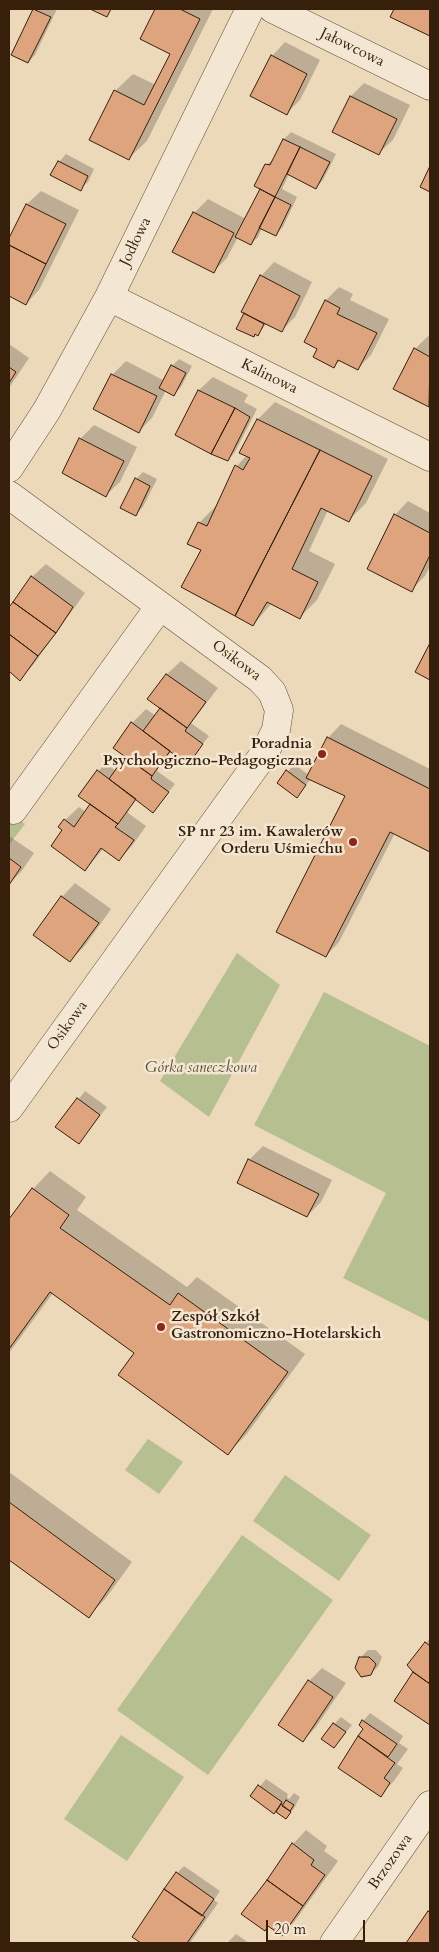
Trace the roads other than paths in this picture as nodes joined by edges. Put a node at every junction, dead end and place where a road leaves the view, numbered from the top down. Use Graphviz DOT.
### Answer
graph roads {
  1 [pos="250,9"];
  2 [pos="273,9"];
  3 [pos="430,86"];
  4 [pos="109,297"];
  5 [pos="430,457"];
  6 [pos="9,468"];
  7 [pos="9,495"];
  8 [pos="160,606"];
  9 [pos="13,810"];
  10 [pos="9,1108"];
  11 [pos="430,1805"];
  12 [pos="334,1943"];
  1 -- 4 [label="street, Jodłowa"];
  2 -- 3 [label="street, Jałowcowa"];
  4 -- 5 [label="street, Kalinowa"];
  4 -- 6 [label="street, Jodłowa"];
  7 -- 8 [label="street, Osikowa"];
  8 -- 9 [label="street"];
  8 -- 10 [label="street, Osikowa"];
  11 -- 12 [label="street, Brzozowa"];
}
